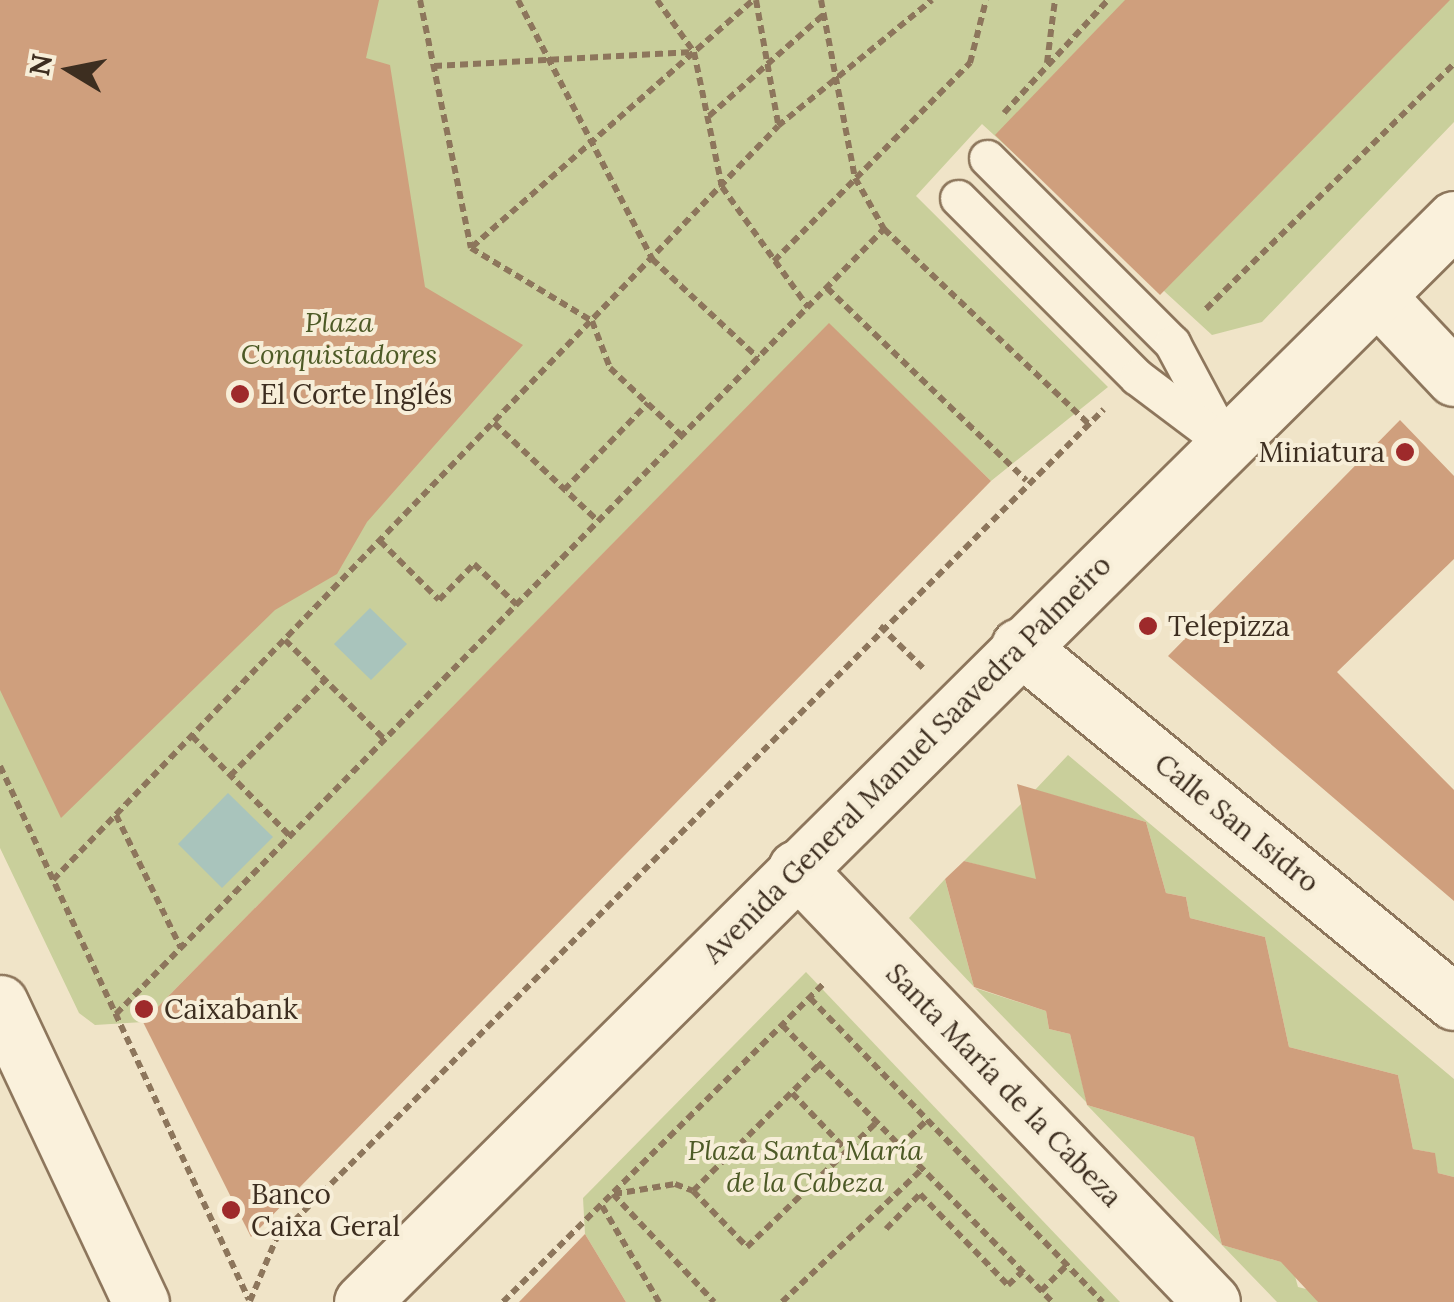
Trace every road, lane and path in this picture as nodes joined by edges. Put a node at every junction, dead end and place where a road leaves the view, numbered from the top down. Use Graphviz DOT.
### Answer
graph roads {
  1 [pos="420,0"];
  2 [pos="518,0"];
  3 [pos="755,0"];
  4 [pos="821,0"];
  5 [pos="932,0"];
  6 [pos="986,0"];
  7 [pos="1056,0"];
  8 [pos="1108,0"];
  9 [pos="662,2"];
  10 [pos="824,15"];
  11 [pos="694,52"];
  12 [pos="548,60"];
  13 [pos="768,64"];
  14 [pos="1454,64"];
  15 [pos="434,66"];
  16 [pos="1046,66"];
  17 [pos="833,75"];
  18 [pos="708,116"];
  19 [pos="996,121"];
  20 [pos="778,126"];
  21 [pos="591,143"];
  22 [pos="987,158"];
  23 [pos="855,178"];
  24 [pos="722,187"];
  25 [pos="958,198"];
  26 [pos="1454,219"];
  27 [pos="884,229"];
  28 [pos="472,248"];
  29 [pos="652,259"];
  30 [pos="774,261"];
  31 [pos="826,288"];
  32 [pos="1378,297"];
  33 [pos="808,308"];
  34 [pos="592,321"];
  35 [pos="1172,343"];
  36 [pos="758,358"];
  37 [pos="1137,377"];
  38 [pos="1454,378"];
  39 [pos="648,403"];
  40 [pos="494,423"];
  41 [pos="1089,424"];
  42 [pos="682,436"];
  43 [pos="1226,444"];
  44 [pos="1026,480"];
  45 [pos="564,490"];
  46 [pos="598,522"];
  47 [pos="380,541"];
  48 [pos="517,605"];
  49 [pos="285,640"];
  50 [pos="1019,646"];
  51 [pos="325,680"];
  52 [pos="192,736"];
  53 [pos="385,740"];
  54 [pos="0,766"];
  55 [pos="230,776"];
  56 [pos="116,815"];
  57 [pos="290,836"];
  58 [pos="796,868"];
  59 [pos="53,880"];
  60 [pos="866,942"];
  61 [pos="181,948"];
  62 [pos="810,998"];
  63 [pos="1454,1002"];
  64 [pos="0,1003"];
  65 [pos="116,1014"];
  66 [pos="782,1025"];
  67 [pos="820,1064"];
  68 [pos="792,1093"];
  69 [pos="927,1120"];
  70 [pos="877,1122"];
  71 [pos="900,1146"];
  72 [pos="847,1150"];
  73 [pos="922,1168"];
  74 [pos="693,1191"];
  75 [pos="612,1194"];
  76 [pos="603,1204"];
  77 [pos="886,1228"];
  78 [pos="1067,1265"];
  79 [pos="1022,1272"];
  80 [pos="1041,1291"];
  81 [pos="141,1302"];
  82 [pos="362,1302"];
  83 [pos="503,1302"];
  84 [pos="659,1302"];
  85 [pos="714,1302"];
  86 [pos="782,1302"];
  87 [pos="1052,1302"];
  88 [pos="1103,1302"];
  89 [pos="1212,1302"];
  1 -- 15 [label="path"];
  2 -- 12 [label="path"];
  3 -- 11 [label="path"];
  3 -- 13 [label="path"];
  4 -- 10 [label="path"];
  5 -- 17 [label="path"];
  6 -- 23 [label="path"];
  7 -- 16 [label="path"];
  8 -- 16 [label="path"];
  9 -- 11 [label="path"];
  10 -- 13 [label="path"];
  10 -- 17 [label="path"];
  11 -- 12 [label="path"];
  11 -- 18 [label="path"];
  11 -- 21 [label="path"];
  12 -- 15 [label="path"];
  12 -- 21 [label="path"];
  13 -- 18 [label="path"];
  13 -- 20 [label="path"];
  14 -- 35 [label="path"];
  15 -- 28 [label="path"];
  16 -- 19 [label="path"];
  17 -- 20 [label="path"];
  17 -- 23 [label="path"];
  18 -- 24 [label="path"];
  20 -- 24 [label="path"];
  21 -- 28 [label="path"];
  21 -- 29 [label="path"];
  22 -- 35 [label="lane"];
  23 -- 27 [label="path"];
  23 -- 30 [label="path"];
  24 -- 29 [label="path"];
  24 -- 30 [label="path"];
  25 -- 37 [label="lane"];
  26 -- 32 [label="street, Avenida General Manuel Saavedra Palmeiro"];
  27 -- 31 [label="path"];
  27 -- 41 [label="path"];
  28 -- 34 [label="path"];
  29 -- 34 [label="path"];
  29 -- 36 [label="path"];
  30 -- 33 [label="path"];
  31 -- 33 [label="path"];
  31 -- 44 [label="path"];
  32 -- 38 [label="street"];
  32 -- 43 [label="street, Avenida General Manuel Saavedra Palmeiro"];
  33 -- 36 [label="path"];
  34 -- 39 [label="path"];
  34 -- 40 [label="path"];
  35 -- 43 [label="lane"];
  36 -- 42 [label="path"];
  37 -- 41 [label="path"];
  37 -- 43 [label="lane"];
  39 -- 42 [label="path"];
  39 -- 45 [label="path"];
  40 -- 45 [label="path"];
  40 -- 47 [label="path"];
  41 -- 44 [label="path"];
  42 -- 46 [label="path"];
  43 -- 50 [label="street, Avenida General Manuel Saavedra Palmeiro"];
  44 -- 65 [label="path"];
  45 -- 46 [label="path"];
  46 -- 48 [label="path"];
  47 -- 48 [label="path"];
  47 -- 49 [label="path"];
  48 -- 53 [label="path"];
  49 -- 51 [label="path"];
  49 -- 52 [label="path"];
  50 -- 58 [label="street, Avenida General Manuel Saavedra Palmeiro"];
  50 -- 63 [label="street, Calle San Isidro"];
  51 -- 53 [label="path"];
  51 -- 55 [label="path"];
  52 -- 55 [label="path"];
  52 -- 56 [label="path"];
  53 -- 57 [label="path"];
  54 -- 59 [label="path"];
  55 -- 57 [label="path"];
  56 -- 59 [label="path"];
  56 -- 61 [label="path"];
  57 -- 61 [label="path"];
  58 -- 60 [label="street, Santa María de la Cabeza"];
  58 -- 82 [label="street, Avenida General Manuel Saavedra Palmeiro"];
  59 -- 65 [label="path"];
  60 -- 62 [label="path"];
  60 -- 89 [label="street, Santa María de la Cabeza"];
  61 -- 65 [label="path"];
  62 -- 66 [label="path"];
  62 -- 69 [label="path"];
  64 -- 81 [label="street"];
  66 -- 67 [label="path"];
  66 -- 75 [label="path"];
  67 -- 68 [label="path"];
  67 -- 70 [label="path"];
  68 -- 72 [label="path"];
  68 -- 74 [label="path"];
  69 -- 71 [label="path"];
  69 -- 78 [label="path"];
  70 -- 71 [label="path"];
  70 -- 72 [label="path"];
  71 -- 73 [label="path"];
  72 -- 74 [label="path"];
  73 -- 79 [label="path"];
  73 -- 86 [label="path"];
  74 -- 75 [label="path"];
  75 -- 76 [label="path"];
  75 -- 85 [label="path"];
  76 -- 83 [label="path"];
  76 -- 84 [label="path"];
  77 -- 79 [label="path"];
  78 -- 80 [label="path"];
  78 -- 88 [label="path"];
  79 -- 80 [label="path"];
  80 -- 87 [label="path"];
}
